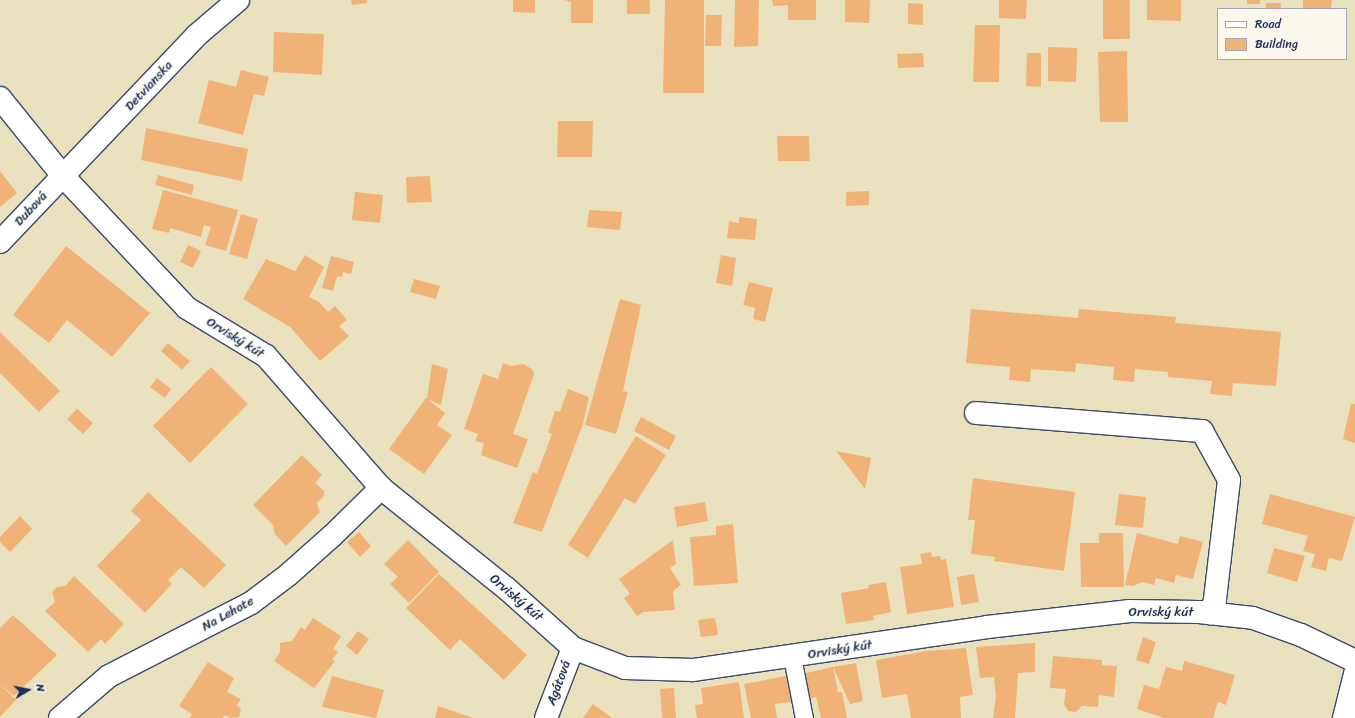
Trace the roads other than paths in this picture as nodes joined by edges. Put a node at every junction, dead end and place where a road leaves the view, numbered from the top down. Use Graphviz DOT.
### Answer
graph roads {
  1 [pos="238,0"];
  2 [pos="0,98"];
  3 [pos="63,176"];
  4 [pos="0,242"];
  5 [pos="976,413"];
  6 [pos="381,488"];
  7 [pos="1211,613"];
  8 [pos="573,648"];
  9 [pos="792,658"];
  10 [pos="1355,661"];
  11 [pos="1355,674"];
  12 [pos="60,718"];
  13 [pos="546,718"];
  14 [pos="804,718"];
  15 [pos="1344,718"];
  1 -- 3 [label="street, Detvianska"];
  2 -- 3 [label="street, Orviský kút"];
  3 -- 4 [label="street, Dubová"];
  3 -- 6 [label="street, Orviský kút"];
  5 -- 7 [label="street, Orviský kút"];
  6 -- 8 [label="street, Orviský kút"];
  6 -- 12 [label="street, Na Lehote"];
  7 -- 9 [label="street, Orviský kút"];
  7 -- 10 [label="street, Orviský kút"];
  8 -- 9 [label="street, Orviský kút"];
  8 -- 13 [label="street, Agátová"];
  9 -- 14 [label="lane"];
  11 -- 15 [label="street"];
}
